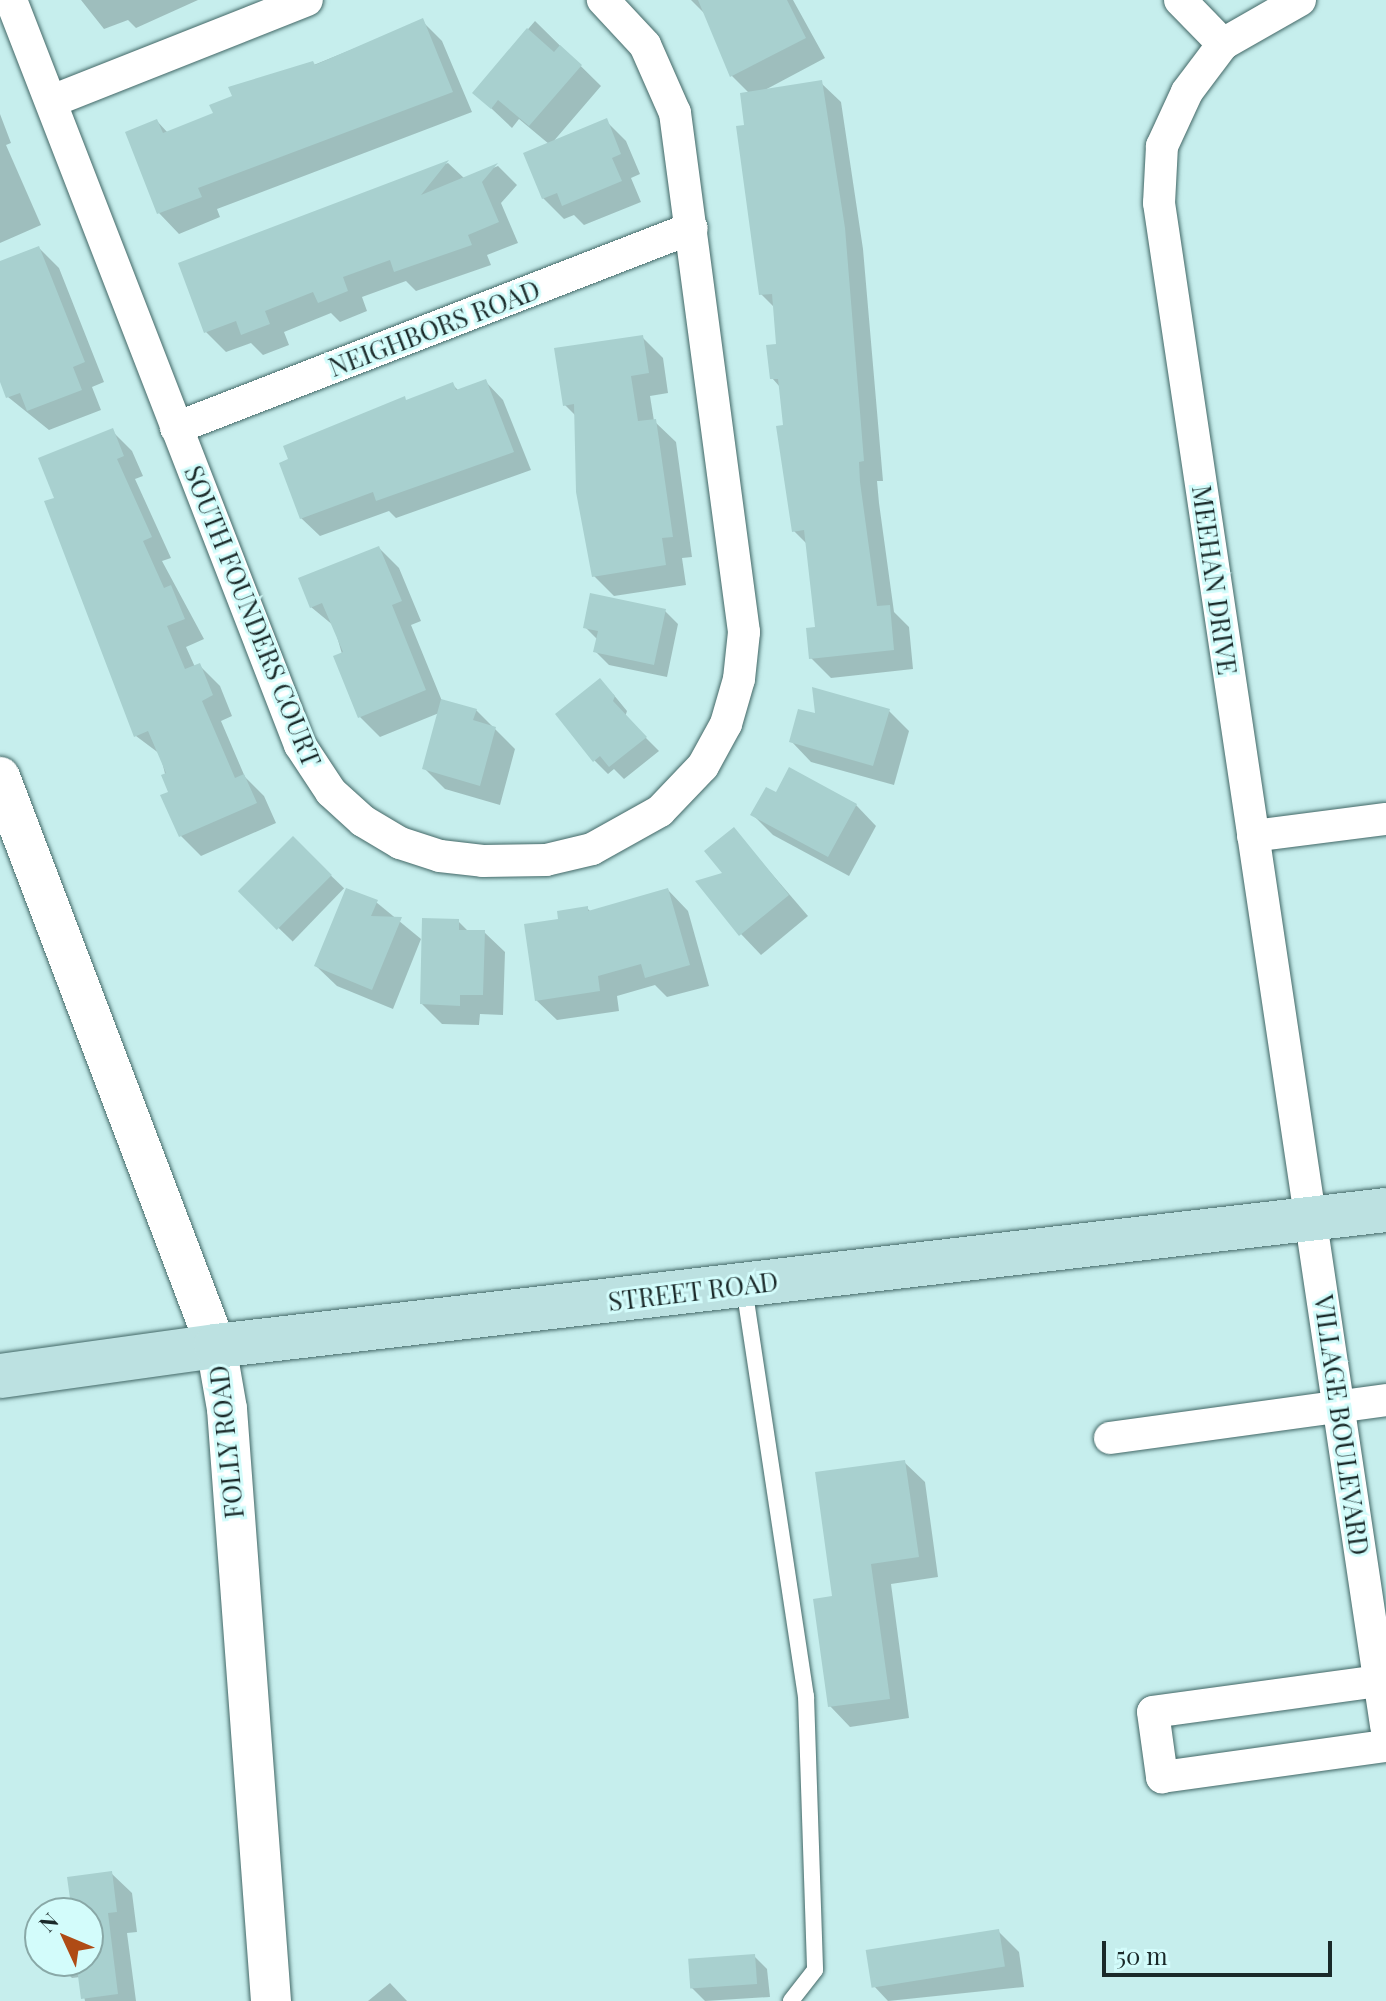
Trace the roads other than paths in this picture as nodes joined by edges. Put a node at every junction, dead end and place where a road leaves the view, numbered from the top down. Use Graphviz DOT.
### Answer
graph roads {
  1 [pos="11,0"];
  2 [pos="307,0"];
  3 [pos="603,0"];
  4 [pos="1180,0"];
  5 [pos="1300,0"];
  6 [pos="1223,44"];
  7 [pos="52,101"];
  8 [pos="692,228"];
  9 [pos="176,428"];
  10 [pos="0,777"];
  11 [pos="1386,819"];
  12 [pos="1253,836"];
  13 [pos="1386,1210"];
  14 [pos="1312,1220"];
  15 [pos="744,1285"];
  16 [pos="216,1346"];
  17 [pos="0,1376"];
  18 [pos="1386,1400"];
  19 [pos="1339,1405"];
  20 [pos="1110,1438"];
  21 [pos="1383,1681"];
  22 [pos="1386,1726"];
  23 [pos="1386,1746"];
  24 [pos="271,2001"];
  25 [pos="791,2001"];
  1 -- 7 [label="street, SOUTH FOUNDERS COURT"];
  2 -- 7 [label="street"];
  3 -- 8 [label="street, SOUTH FOUNDERS COURT"];
  4 -- 6 [label="street"];
  5 -- 6 [label="street, MEEHAN DRIVE"];
  6 -- 12 [label="street, MEEHAN DRIVE"];
  7 -- 9 [label="street, SOUTH FOUNDERS COURT"];
  8 -- 9 [label="street, NEIGHBORS ROAD"];
  8 -- 9 [label="street, SOUTH FOUNDERS COURT"];
  10 -- 16 [label="street, FOLLY ROAD"];
  11 -- 12 [label="street"];
  12 -- 14 [label="street, MEEHAN DRIVE"];
  13 -- 14 [label="main road, STREET ROAD"];
  14 -- 15 [label="main road, STREET ROAD"];
  14 -- 19 [label="street, VILLAGE BOULEVARD"];
  15 -- 16 [label="main road, STREET ROAD"];
  15 -- 25 [label="lane"];
  16 -- 17 [label="main road, STREET ROAD"];
  16 -- 24 [label="street, FOLLY ROAD"];
  18 -- 19 [label="street"];
  19 -- 20 [label="street"];
  19 -- 21 [label="street, VILLAGE BOULEVARD"];
  21 -- 22 [label="street, VILLAGE BOULEVARD"];
  21 -- 23 [label="street"];
}
